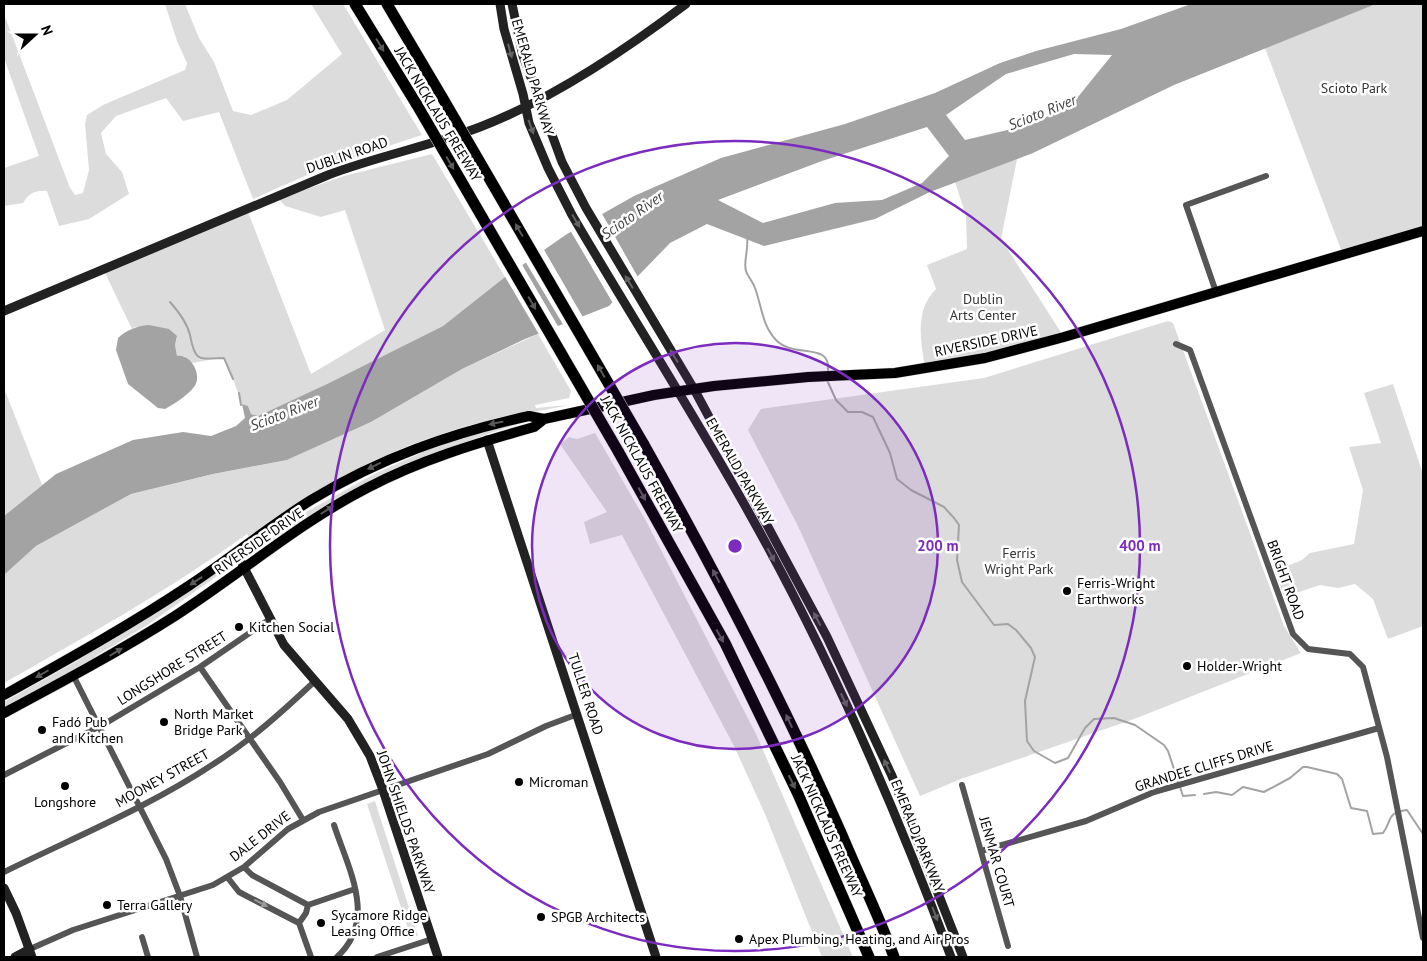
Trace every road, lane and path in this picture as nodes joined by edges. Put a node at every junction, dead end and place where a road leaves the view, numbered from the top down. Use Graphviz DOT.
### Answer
graph roads {
  1 [pos="355,4"];
  2 [pos="387,4"];
  3 [pos="500,4"];
  4 [pos="512,4"];
  5 [pos="686,4"];
  6 [pos="538,100"];
  7 [pos="525,108"];
  8 [pos="1266,176"];
  9 [pos="1423,231"];
  10 [pos="1216,292"];
  11 [pos="4,311"];
  12 [pos="1176,344"];
  13 [pos="694,389"];
  14 [pos="677,392"];
  15 [pos="544,419"];
  16 [pos="487,440"];
  17 [pos="237,554"];
  18 [pos="244,568"];
  19 [pos="270,619"];
  20 [pos="200,667"];
  21 [pos="74,676"];
  22 [pos="315,681"];
  23 [pos="4,695"];
  24 [pos="4,713"];
  25 [pos="578,714"];
  26 [pos="100,727"];
  27 [pos="1379,728"];
  28 [pos="249,739"];
  29 [pos="4,775"];
  30 [pos="962,785"];
  31 [pos="383,790"];
  32 [pos="140,806"];
  33 [pos="303,820"];
  34 [pos="334,825"];
  35 [pos="981,851"];
  36 [pos="244,867"];
  37 [pos="4,872"];
  38 [pos="228,878"];
  39 [pos="4,888"];
  40 [pos="355,889"];
  41 [pos="180,896"];
  42 [pos="308,905"];
  43 [pos="300,923"];
  44 [pos="142,937"];
  45 [pos="1423,938"];
  46 [pos="432,939"];
  47 [pos="1008,946"];
  48 [pos="31,953"];
  49 [pos="15,957"];
  50 [pos="148,957"];
  51 [pos="197,957"];
  52 [pos="311,957"];
  53 [pos="337,957"];
  54 [pos="377,957"];
  55 [pos="438,957"];
  56 [pos="656,957"];
  57 [pos="869,957"];
  58 [pos="894,957"];
  59 [pos="952,957"];
  60 [pos="963,957"];
  1 -- 57 [label="highway, JACK NICKLAUS FREEWAY, one-way, bridge"];
  58 -- 2 [label="highway, JACK NICKLAUS FREEWAY, one-way, bridge"];
  3 -- 7 [label="main road, EMERALD PARKWAY, one-way"];
  4 -- 6 [label="main road, EMERALD PARKWAY"];
  5 -- 6 [label="main road, DUBLIN ROAD"];
  6 -- 7 [label="main road, DUBLIN ROAD"];
  13 -- 6 [label="main road, EMERALD PARKWAY, one-way"];
  7 -- 11 [label="main road, DUBLIN ROAD"];
  7 -- 14 [label="main road, EMERALD PARKWAY, one-way"];
  8 -- 10 [label="street"];
  9 -- 10 [label="main road, RIVERSIDE DRIVE"];
  10 -- 13 [label="main road, RIVERSIDE DRIVE"];
  12 -- 27 [label="street, BRIGHT ROAD"];
  13 -- 14 [label="main road, RIVERSIDE DRIVE"];
  60 -- 13 [label="main road, EMERALD PARKWAY, one-way"];
  14 -- 15 [label="main road, RIVERSIDE DRIVE"];
  14 -- 59 [label="main road, EMERALD PARKWAY, one-way"];
  15 -- 16 [label="main road, RIVERSIDE DRIVE"];
  15 -- 17 [label="main road, RIVERSIDE DRIVE, one-way"];
  18 -- 16 [label="main road, RIVERSIDE DRIVE, one-way"];
  16 -- 25 [label="main road, TULLER ROAD"];
  17 -- 18 [label="main road, JOHN SHIELDS PARKWAY"];
  17 -- 23 [label="main road, RIVERSIDE DRIVE, one-way"];
  18 -- 19 [label="main road, JOHN SHIELDS PARKWAY"];
  21 -- 18 [label="main road, RIVERSIDE DRIVE, one-way"];
  19 -- 20 [label="street, LONGSHORE STREET"];
  19 -- 22 [label="main road, JOHN SHIELDS PARKWAY"];
  20 -- 26 [label="street, LONGSHORE STREET"];
  20 -- 28 [label="street"];
  21 -- 24 [label="main road, RIVERSIDE DRIVE"];
  21 -- 26 [label="street"];
  22 -- 28 [label="street, MOONEY STREET"];
  22 -- 31 [label="main road, JOHN SHIELDS PARKWAY"];
  25 -- 31 [label="street, DALE DRIVE"];
  25 -- 56 [label="main road, TULLER ROAD"];
  26 -- 29 [label="street, LONGSHORE STREET"];
  26 -- 32 [label="street"];
  27 -- 35 [label="street, GRANDEE CLIFFS DRIVE"];
  27 -- 45 [label="street, BRIGHT ROAD"];
  28 -- 32 [label="street, MOONEY STREET"];
  28 -- 33 [label="street"];
  30 -- 35 [label="street, JENMAR COURT"];
  31 -- 33 [label="street, DALE DRIVE"];
  31 -- 46 [label="main road, JOHN SHIELDS PARKWAY"];
  32 -- 37 [label="street, MOONEY STREET"];
  32 -- 41 [label="street"];
  33 -- 36 [label="street, DALE DRIVE"];
  34 -- 40 [label="street"];
  35 -- 47 [label="street, JENMAR COURT"];
  36 -- 38 [label="street, DALE DRIVE"];
  36 -- 42 [label="street"];
  38 -- 41 [label="street, DALE DRIVE"];
  38 -- 43 [label="street, one-way"];
  39 -- 48 [label="main road"];
  40 -- 42 [label="street"];
  40 -- 53 [label="street"];
  41 -- 48 [label="street, DALE DRIVE"];
  41 -- 51 [label="street"];
  42 -- 43 [label="street"];
  43 -- 52 [label="street"];
  44 -- 50 [label="street"];
  46 -- 54 [label="street"];
  46 -- 55 [label="main road, JOHN SHIELDS PARKWAY"];
  48 -- 49 [label="main road, DALE DRIVE"];
}
